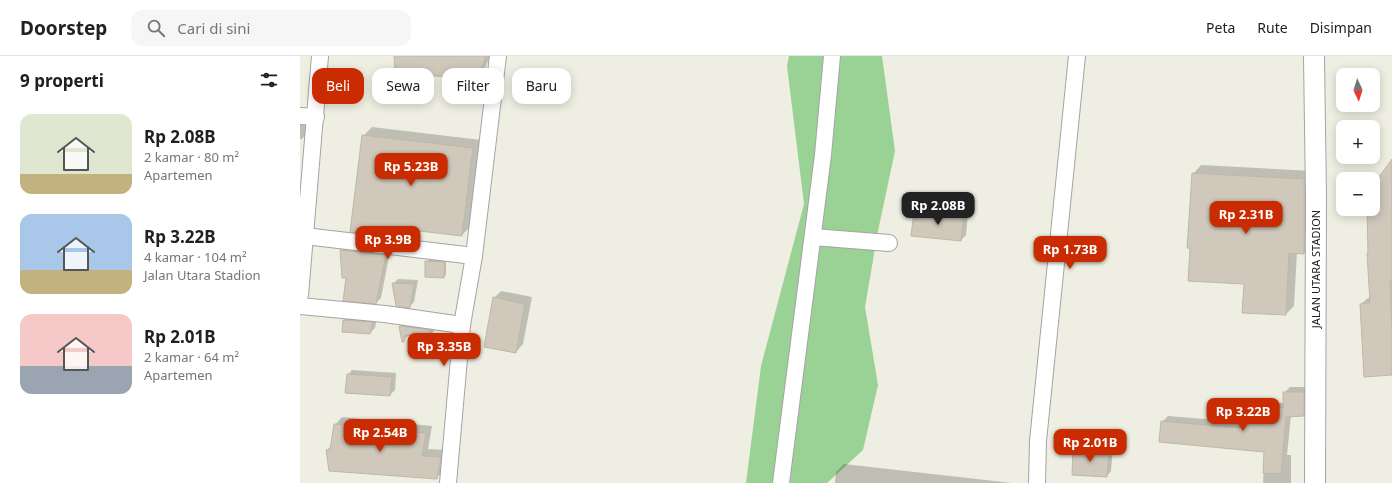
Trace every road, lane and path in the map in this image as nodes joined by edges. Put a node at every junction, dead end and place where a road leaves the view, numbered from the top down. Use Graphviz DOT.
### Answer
graph roads {
  1 [pos="320,56"];
  2 [pos="498,56"];
  3 [pos="832,56"];
  4 [pos="1077,56"];
  5 [pos="1314,56"];
  6 [pos="308,116"];
  7 [pos="305,236"];
  8 [pos="813,237"];
  9 [pos="889,243"];
  10 [pos="474,256"];
  11 [pos="300,295"];
  12 [pos="300,306"];
  13 [pos="462,325"];
  14 [pos="448,483"];
  15 [pos="781,483"];
  16 [pos="1037,483"];
  17 [pos="1315,483"];
  1 -- 6 [label="street"];
  2 -- 10 [label="street"];
  3 -- 8 [label="street"];
  4 -- 16 [label="street"];
  5 -- 17 [label="street, JALAN UTARA STADION"];
  6 -- 7 [label="street"];
  7 -- 10 [label="street"];
  7 -- 11 [label="street"];
  8 -- 9 [label="street"];
  8 -- 15 [label="street"];
  10 -- 13 [label="street"];
  12 -- 13 [label="street"];
  13 -- 14 [label="street"];
}
